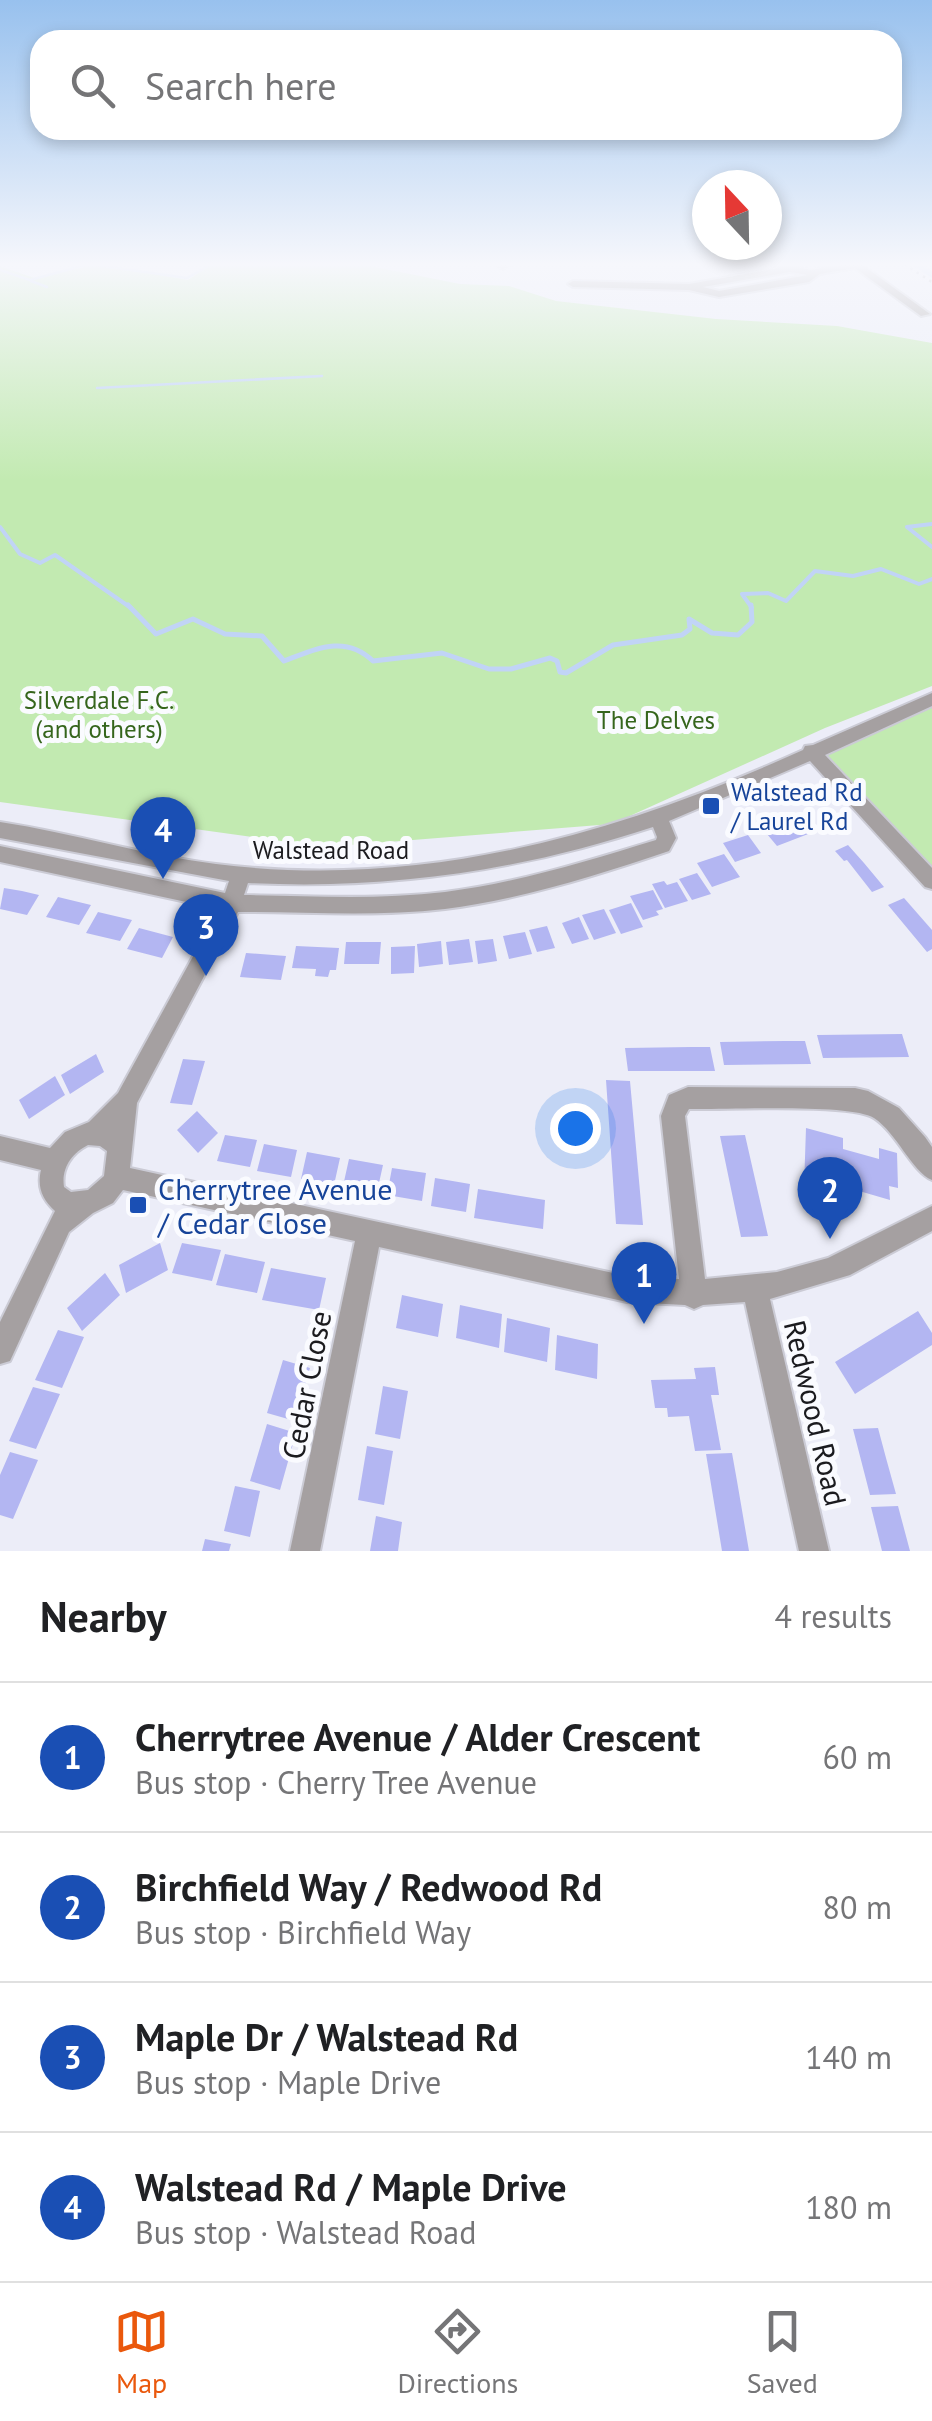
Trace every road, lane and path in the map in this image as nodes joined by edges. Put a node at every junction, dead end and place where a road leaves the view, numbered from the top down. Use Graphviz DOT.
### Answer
graph roads {
  1 [pos="932,699"];
  2 [pos="810,752"];
  3 [pos="658,818"];
  4 [pos="0,830"];
  5 [pos="0,854"];
  6 [pos="241,874"];
  7 [pos="932,881"];
  8 [pos="232,903"];
  9 [pos="126,1101"];
  10 [pos="95,1132"];
  11 [pos="119,1145"];
  12 [pos="0,1148"];
  13 [pos="54,1161"];
  14 [pos="932,1168"];
  15 [pos="118,1178"];
  16 [pos="54,1192"];
  17 [pos="84,1205"];
  18 [pos="932,1218"];
  19 [pos="60,1223"];
  20 [pos="370,1232"];
  21 [pos="754,1288"];
  22 [pos="694,1296"];
  23 [pos="0,1352"];
  24 [pos="305,1551"];
  25 [pos="814,1551"];
  1 -- 2 [label="street, Walstead Road"];
  2 -- 3 [label="street, Walstead Road"];
  2 -- 7 [label="street"];
  3 -- 6 [label="street, Walstead Road"];
  3 -- 8 [label="street"];
  4 -- 6 [label="street, Walstead Road"];
  5 -- 8 [label="street"];
  6 -- 8 [label="street"];
  8 -- 9 [label="street"];
  9 -- 10 [label="street"];
  9 -- 11 [label="street"];
  10 -- 11 [label="street"];
  10 -- 13 [label="street"];
  11 -- 15 [label="street"];
  12 -- 13 [label="street"];
  13 -- 16 [label="street"];
  14 -- 22 [label="street"];
  15 -- 17 [label="street"];
  15 -- 20 [label="street"];
  16 -- 17 [label="street"];
  16 -- 19 [label="street"];
  17 -- 19 [label="street"];
  18 -- 21 [label="street"];
  19 -- 23 [label="street"];
  20 -- 22 [label="street"];
  20 -- 24 [label="street, Cedar Close"];
  21 -- 22 [label="street"];
  21 -- 25 [label="street, Redwood Road"];
}
